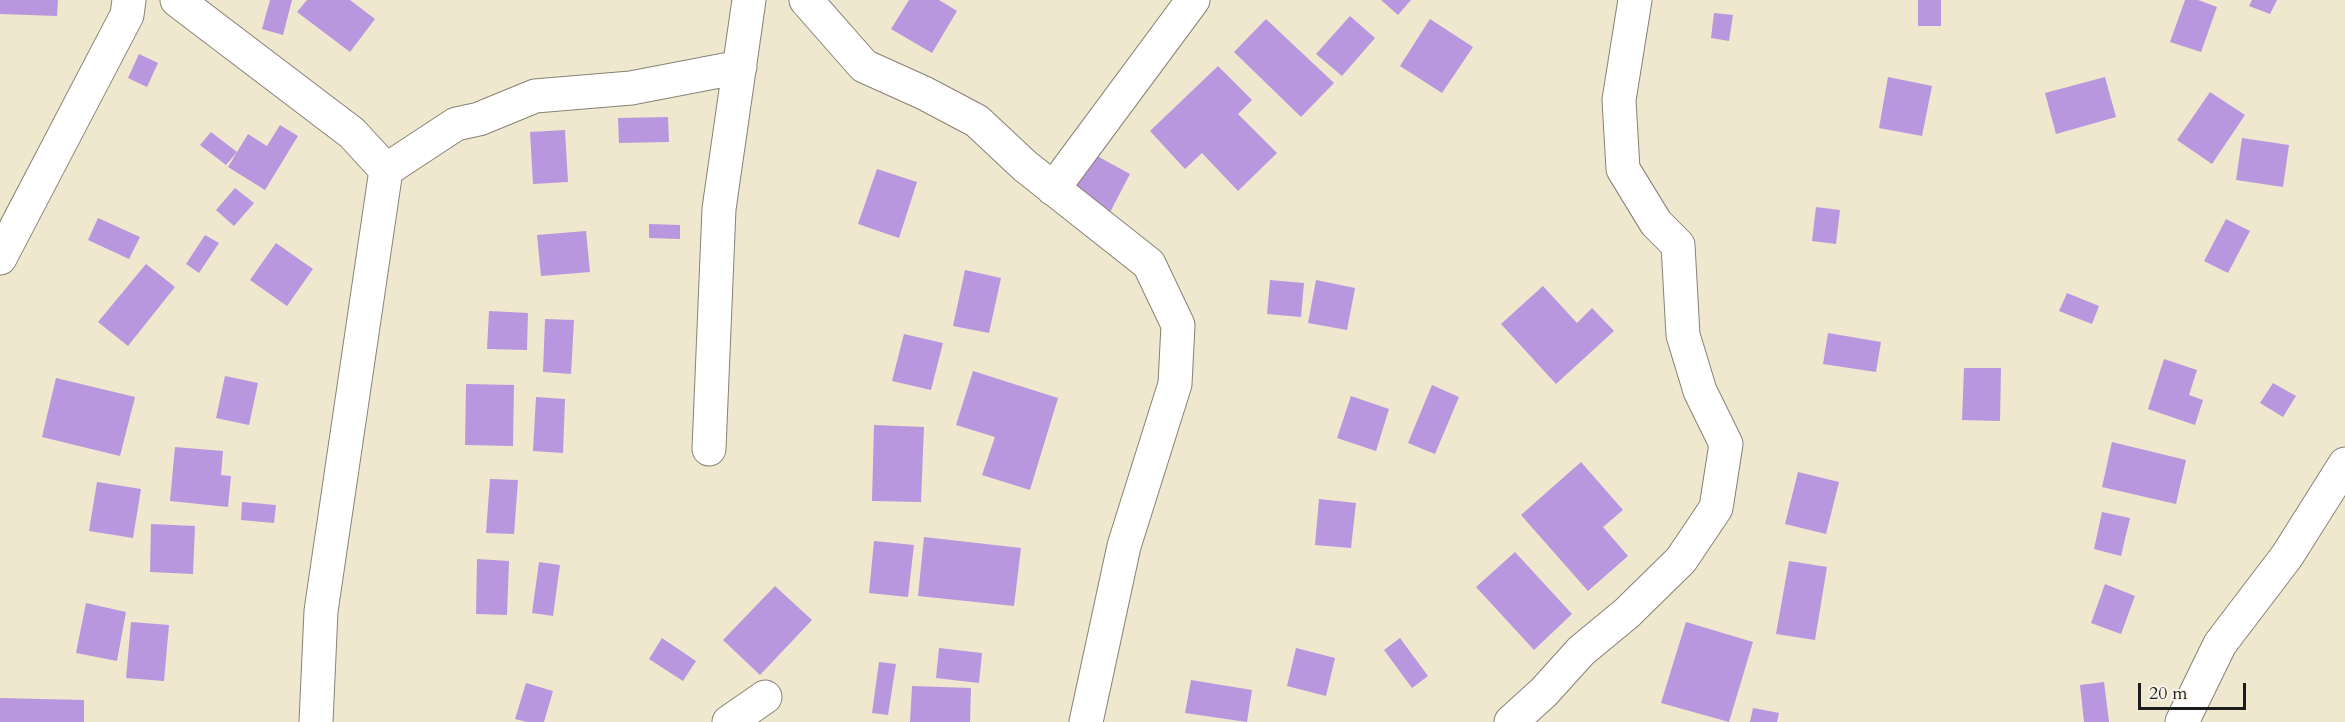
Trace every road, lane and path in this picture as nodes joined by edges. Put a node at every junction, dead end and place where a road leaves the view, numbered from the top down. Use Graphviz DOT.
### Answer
graph roads {
  1 [pos="129,0"];
  2 [pos="177,0"];
  3 [pos="749,0"];
  4 [pos="806,0"];
  5 [pos="1192,0"];
  6 [pos="1635,0"];
  7 [pos="740,67"];
  8 [pos="386,170"];
  9 [pos="1053,189"];
  10 [pos="0,258"];
  11 [pos="709,449"];
  12 [pos="2345,464"];
  13 [pos="765,697"];
  14 [pos="316,722"];
  15 [pos="729,722"];
  16 [pos="1086,722"];
  17 [pos="1511,722"];
  18 [pos="2182,722"];
  1 -- 10 [label="street"];
  2 -- 8 [label="street"];
  3 -- 7 [label="street"];
  4 -- 9 [label="street"];
  5 -- 9 [label="street"];
  6 -- 17 [label="street"];
  7 -- 8 [label="street"];
  7 -- 11 [label="street"];
  8 -- 14 [label="street"];
  9 -- 16 [label="street"];
  12 -- 18 [label="street"];
  13 -- 15 [label="street"];
}
